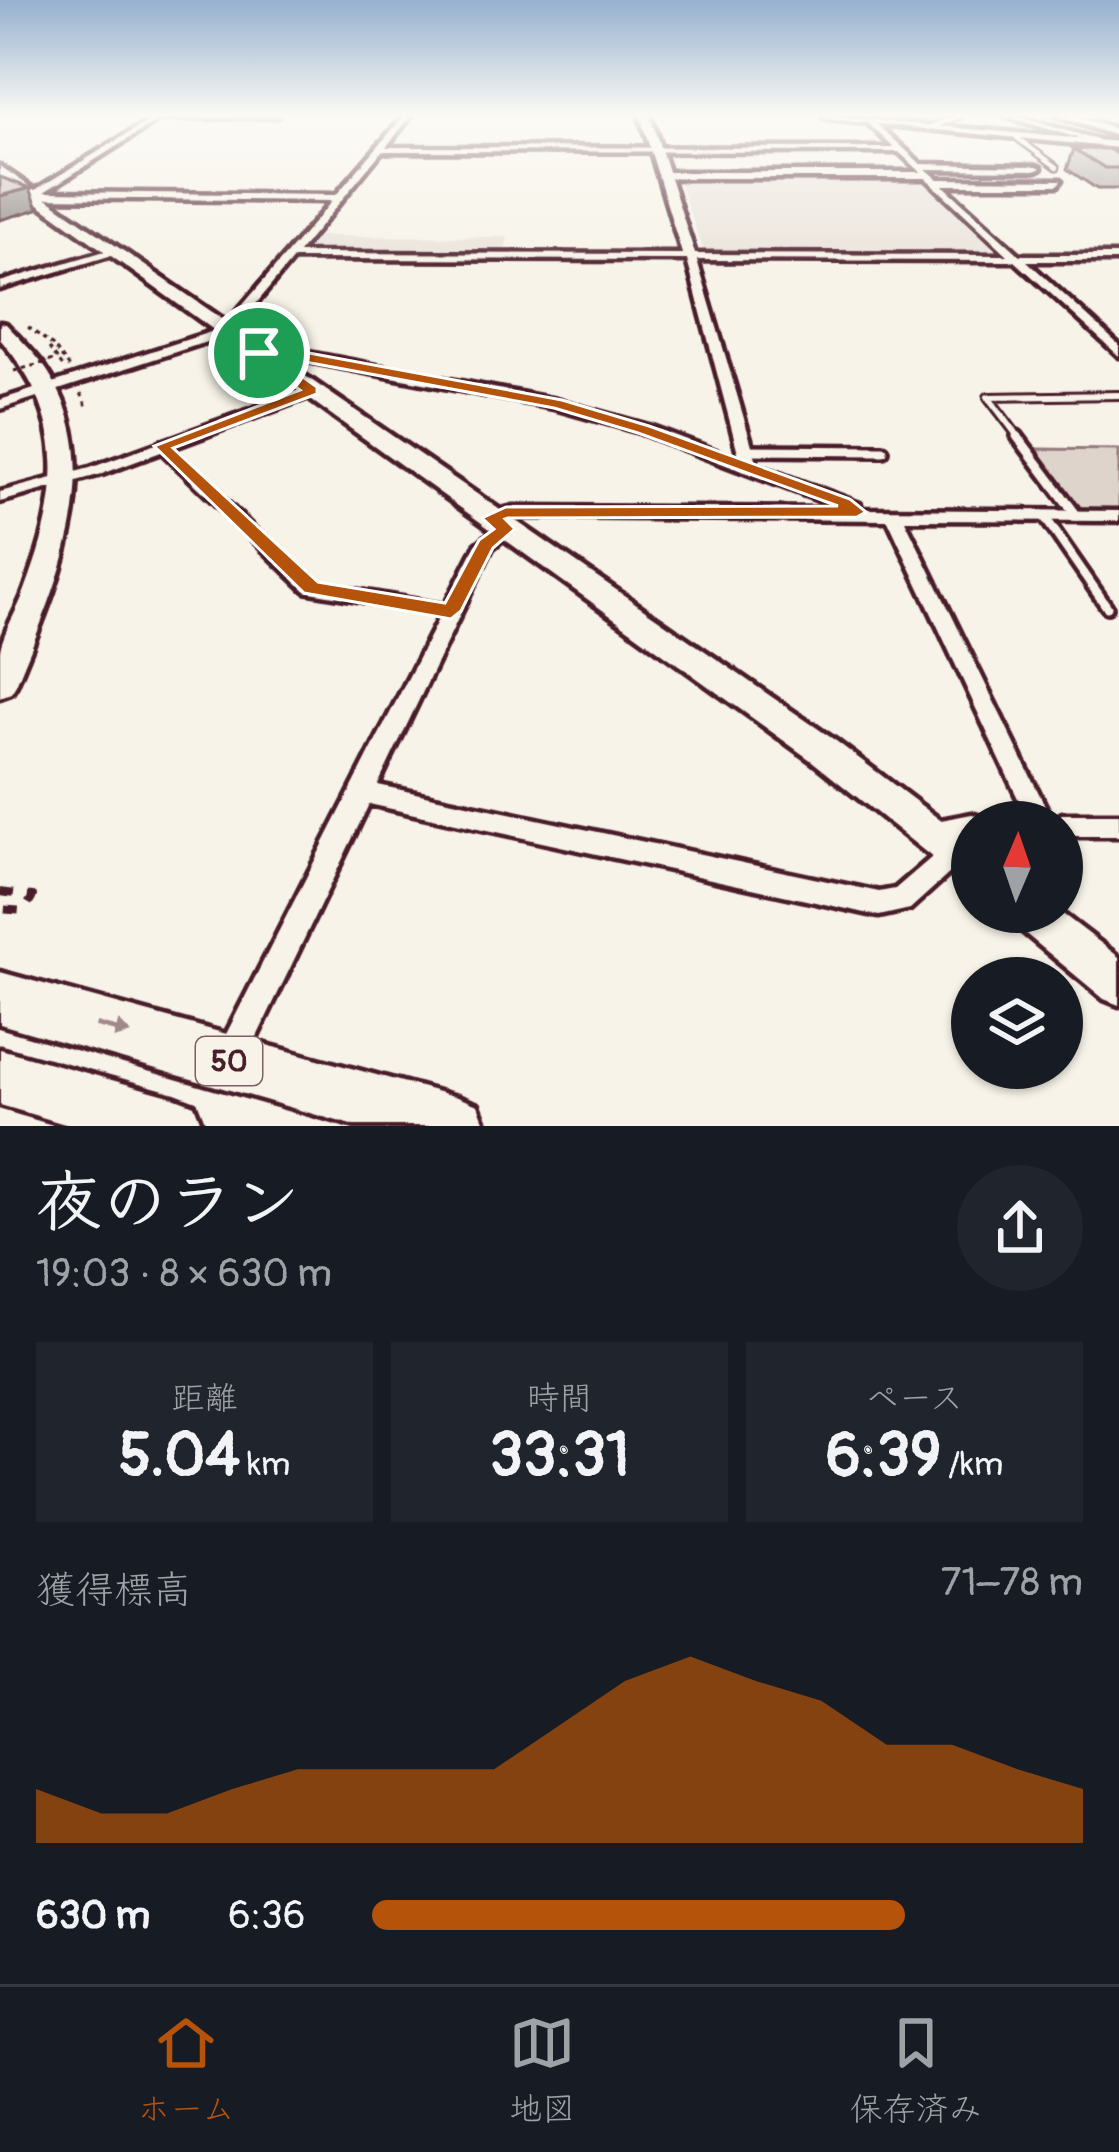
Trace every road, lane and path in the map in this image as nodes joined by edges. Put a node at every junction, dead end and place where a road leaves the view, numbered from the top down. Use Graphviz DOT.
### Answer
graph roads {
  1 [pos="74,169"];
  2 [pos="365,169"];
  3 [pos="664,169"];
  4 [pos="921,169"];
  5 [pos="0,170"];
  6 [pos="666,175"];
  7 [pos="931,178"];
  8 [pos="1058,182"];
  9 [pos="34,194"];
  10 [pos="340,199"];
  11 [pos="115,251"];
  12 [pos="293,256"];
  13 [pos="691,257"];
  14 [pos="1018,258"];
  15 [pos="1119,258"];
  16 [pos="0,286"];
  17 [pos="10,325"];
  18 [pos="227,331"];
  19 [pos="49,346"];
  20 [pos="1119,352"];
  21 [pos="259,353"];
  22 [pos="58,359"];
  23 [pos="14,371"];
  24 [pos="63,379"];
  25 [pos="77,386"];
  26 [pos="311,391"];
  27 [pos="1119,395"];
  28 [pos="0,405"];
  29 [pos="88,409"];
  30 [pos="162,446"];
  31 [pos="883,451"];
  32 [pos="745,458"];
  33 [pos="68,481"];
  34 [pos="0,497"];
  35 [pos="857,512"];
  36 [pos="894,515"];
  37 [pos="1044,516"];
  38 [pos="1077,516"];
  39 [pos="1119,516"];
  40 [pos="499,523"];
  41 [pos="1107,608"];
  42 [pos="451,611"];
  43 [pos="0,685"];
  44 [pos="362,792"];
  45 [pos="1031,801"];
  46 [pos="1083,825"];
  47 [pos="1119,825"];
  48 [pos="951,828"];
  49 [pos="946,845"];
  50 [pos="951,849"];
  51 [pos="0,892"];
  52 [pos="0,908"];
  53 [pos="1055,933"];
  54 [pos="1119,984"];
  55 [pos="0,998"];
  56 [pos="229,1061"];
  57 [pos="0,1077"];
  58 [pos="173,1126"];
  59 [pos="457,1126"];
  1 -- 9 [label="street"];
  2 -- 10 [label="street"];
  3 -- 6 [label="street"];
  4 -- 7 [label="street"];
  5 -- 9 [label="street"];
  6 -- 7 [label="street"];
  6 -- 13 [label="street"];
  7 -- 8 [label="street"];
  7 -- 14 [label="street"];
  9 -- 10 [label="street"];
  9 -- 11 [label="street"];
  10 -- 12 [label="street"];
  11 -- 16 [label="street"];
  11 -- 18 [label="street"];
  12 -- 13 [label="street"];
  12 -- 18 [label="street"];
  13 -- 14 [label="street"];
  13 -- 32 [label="street"];
  14 -- 15 [label="street"];
  14 -- 20 [label="street"];
  17 -- 19 [label="path"];
  17 -- 24 [label="street"];
  18 -- 21 [label="street"];
  18 -- 24 [label="street"];
  19 -- 22 [label="path"];
  19 -- 24 [label="path"];
  21 -- 26 [label="street"];
  21 -- 32 [label="street"];
  22 -- 23 [label="path, bridge"];
  22 -- 24 [label="path"];
  24 -- 28 [label="street"];
  24 -- 33 [label="street"];
  25 -- 29 [label="path"];
  26 -- 30 [label="street"];
  26 -- 40 [label="street"];
  27 -- 38 [label="lane"];
  30 -- 33 [label="street"];
  30 -- 42 [label="lane"];
  31 -- 32 [label="lane"];
  32 -- 35 [label="street"];
  33 -- 34 [label="street"];
  33 -- 43 [label="street"];
  35 -- 36 [label="street"];
  35 -- 40 [label="street"];
  36 -- 37 [label="street"];
  36 -- 45 [label="street"];
  37 -- 38 [label="street"];
  37 -- 41 [label="lane"];
  38 -- 39 [label="street"];
  40 -- 42 [label="street"];
  40 -- 49 [label="street"];
  42 -- 44 [label="street"];
  44 -- 49 [label="street"];
  44 -- 56 [label="street"];
  46 -- 47 [label="street"];
  48 -- 49 [label="street"];
  49 -- 50 [label="street"];
  51 -- 52 [label="path"];
  53 -- 54 [label="street"];
  55 -- 56 [label="highway, 50, one-way"];
  56 -- 59 [label="highway, 50"];
  57 -- 58 [label="highway, 50"];
}
